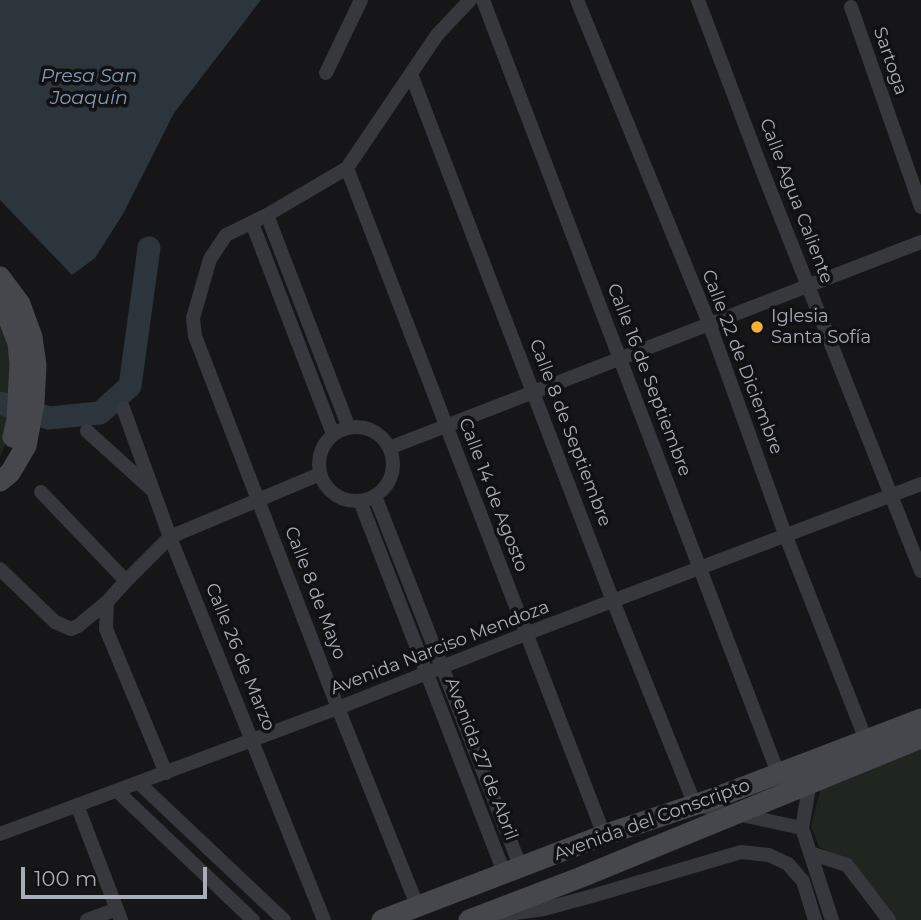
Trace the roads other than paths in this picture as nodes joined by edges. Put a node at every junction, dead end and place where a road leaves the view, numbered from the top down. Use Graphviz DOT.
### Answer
graph roads {
  1 [pos="361,0"];
  2 [pos="470,0"];
  3 [pos="483,0"];
  4 [pos="577,0"];
  5 [pos="698,0"];
  6 [pos="851,7"];
  7 [pos="326,73"];
  8 [pos="411,74"];
  9 [pos="347,168"];
  10 [pos="921,208"];
  11 [pos="267,215"];
  12 [pos="252,223"];
  13 [pos="921,242"];
  14 [pos="0,277"];
  15 [pos="808,286"];
  16 [pos="0,300"];
  17 [pos="709,323"];
  18 [pos="621,359"];
  19 [pos="534,393"];
  20 [pos="122,408"];
  21 [pos="25,411"];
  22 [pos="446,426"];
  23 [pos="349,428"];
  24 [pos="87,431"];
  25 [pos="334,434"];
  26 [pos="389,448"];
  27 [pos="0,464"];
  28 [pos="320,474"];
  29 [pos="0,481"];
  30 [pos="921,484"];
  31 [pos="41,492"];
  32 [pos="155,492"];
  33 [pos="892,495"];
  34 [pos="375,496"];
  35 [pos="258,499"];
  36 [pos="360,501"];
  37 [pos="785,534"];
  38 [pos="170,537"];
  39 [pos="701,567"];
  40 [pos="0,569"];
  41 [pos="921,571"];
  42 [pos="126,581"];
  43 [pos="613,601"];
  44 [pos="107,602"];
  45 [pos="528,633"];
  46 [pos="434,670"];
  47 [pos="338,708"];
  48 [pos="921,719"];
  49 [pos="921,738"];
  50 [pos="253,740"];
  51 [pos="866,740"];
  52 [pos="166,773"];
  53 [pos="778,774"];
  54 [pos="810,782"];
  55 [pos="139,783"];
  56 [pos="117,791"];
  57 [pos="77,805"];
  58 [pos="695,805"];
  59 [pos="737,813"];
  60 [pos="802,828"];
  61 [pos="0,834"];
  62 [pos="604,835"];
  63 [pos="810,853"];
  64 [pos="513,872"];
  65 [pos="460,891"];
  66 [pos="417,905"];
  67 [pos="119,915"];
  68 [pos="471,919"];
  69 [pos="87,920"];
  70 [pos="253,920"];
  71 [pos="284,920"];
  72 [pos="324,920"];
  73 [pos="382,920"];
  74 [pos="815,920"];
  75 [pos="832,920"];
  76 [pos="889,920"];
  1 -- 7 [label="street"];
  2 -- 8 [label="street"];
  3 -- 18 [label="street, Calle 16 de Septiembre"];
  4 -- 17 [label="street, Calle 22 de Diciembre"];
  5 -- 15 [label="street, Calle Agua Caliente"];
  6 -- 10 [label="street, Sartoga"];
  8 -- 9 [label="street"];
  8 -- 19 [label="street, Calle 8 de Septiembre"];
  9 -- 11 [label="street, Calle 8 de Mayo"];
  9 -- 22 [label="street, Calle 14 de Agosto"];
  11 -- 12 [label="street, Calle 8 de Mayo"];
  11 -- 23 [label="street"];
  12 -- 25 [label="street"];
  12 -- 35 [label="street, Calle 8 de Mayo"];
  13 -- 15 [label="street"];
  14 -- 21 [label="main road"];
  15 -- 17 [label="street"];
  15 -- 33 [label="street, Calle Agua Caliente"];
  16 -- 21 [label="main road"];
  17 -- 18 [label="street"];
  17 -- 37 [label="street, Calle 22 de Diciembre"];
  18 -- 19 [label="street"];
  18 -- 39 [label="street, Calle 16 de Septiembre"];
  19 -- 22 [label="street"];
  19 -- 43 [label="street, Calle 8 de Septiembre"];
  20 -- 32 [label="street, Calle 26 de Marzo"];
  21 -- 27 [label="main road"];
  21 -- 29 [label="main road"];
  22 -- 26 [label="street"];
  22 -- 45 [label="street, Calle 14 de Agosto"];
  23 -- 25 [label="street"];
  23 -- 26 [label="street"];
  24 -- 32 [label="street"];
  25 -- 28 [label="street"];
  26 -- 34 [label="street"];
  28 -- 35 [label="street"];
  28 -- 36 [label="street"];
  30 -- 33 [label="street, Avenida Narciso Mendoza"];
  31 -- 42 [label="street"];
  32 -- 38 [label="street, Calle 26 de Marzo"];
  33 -- 37 [label="street, Avenida Narciso Mendoza"];
  33 -- 41 [label="street, Calle Agua Caliente"];
  34 -- 36 [label="street"];
  34 -- 46 [label="street, Avenida 27 de Abril"];
  35 -- 38 [label="street"];
  35 -- 47 [label="street, Calle 8 de Mayo"];
  36 -- 46 [label="street, Avenida 27 de Abril"];
  37 -- 39 [label="street, Avenida Narciso Mendoza"];
  37 -- 51 [label="street, Calle 22 de Diciembre"];
  38 -- 42 [label="street"];
  38 -- 50 [label="street, Calle 26 de Marzo"];
  39 -- 43 [label="street, Avenida Narciso Mendoza"];
  39 -- 53 [label="street, Calle 16 de Septiembre"];
  40 -- 44 [label="street"];
  42 -- 44 [label="street"];
  43 -- 45 [label="street, Avenida Narciso Mendoza"];
  43 -- 58 [label="street, Calle 8 de Septiembre"];
  44 -- 52 [label="street"];
  45 -- 46 [label="street, Avenida Narciso Mendoza"];
  45 -- 62 [label="street, Calle 14 de Agosto"];
  46 -- 47 [label="street, Avenida Narciso Mendoza"];
  46 -- 64 [label="street, Avenida 27 de Abril"];
  47 -- 50 [label="street, Avenida Narciso Mendoza"];
  47 -- 66 [label="street, Calle 8 de Mayo"];
  48 -- 51 [label="main road, Avenida del Conscripto"];
  49 -- 54 [label="main road, Avenida del Conscripto"];
  50 -- 52 [label="street, Avenida Narciso Mendoza"];
  50 -- 72 [label="street, Calle 26 de Marzo"];
  51 -- 53 [label="main road, Avenida del Conscripto"];
  52 -- 55 [label="street, Avenida Narciso Mendoza"];
  53 -- 58 [label="main road, Avenida del Conscripto"];
  54 -- 59 [label="main road, Avenida del Conscripto"];
  54 -- 60 [label="street"];
  55 -- 56 [label="street, Avenida Narciso Mendoza"];
  55 -- 71 [label="street"];
  56 -- 57 [label="street, Avenida Narciso Mendoza"];
  56 -- 70 [label="street"];
  57 -- 61 [label="street, Avenida Narciso Mendoza"];
  57 -- 67 [label="street"];
  58 -- 59 [label="street"];
  58 -- 62 [label="main road, Avenida del Conscripto"];
  59 -- 60 [label="street"];
  59 -- 68 [label="main road, Avenida del Conscripto"];
  60 -- 63 [label="street"];
  62 -- 64 [label="main road, Avenida del Conscripto"];
  63 -- 75 [label="street"];
  63 -- 76 [label="street"];
  64 -- 65 [label="main road, Avenida del Conscripto"];
  65 -- 66 [label="main road, Avenida del Conscripto"];
  65 -- 68 [label="main road"];
  66 -- 73 [label="main road, Avenida del Conscripto"];
  67 -- 69 [label="street"];
  68 -- 74 [label="street"];
}
